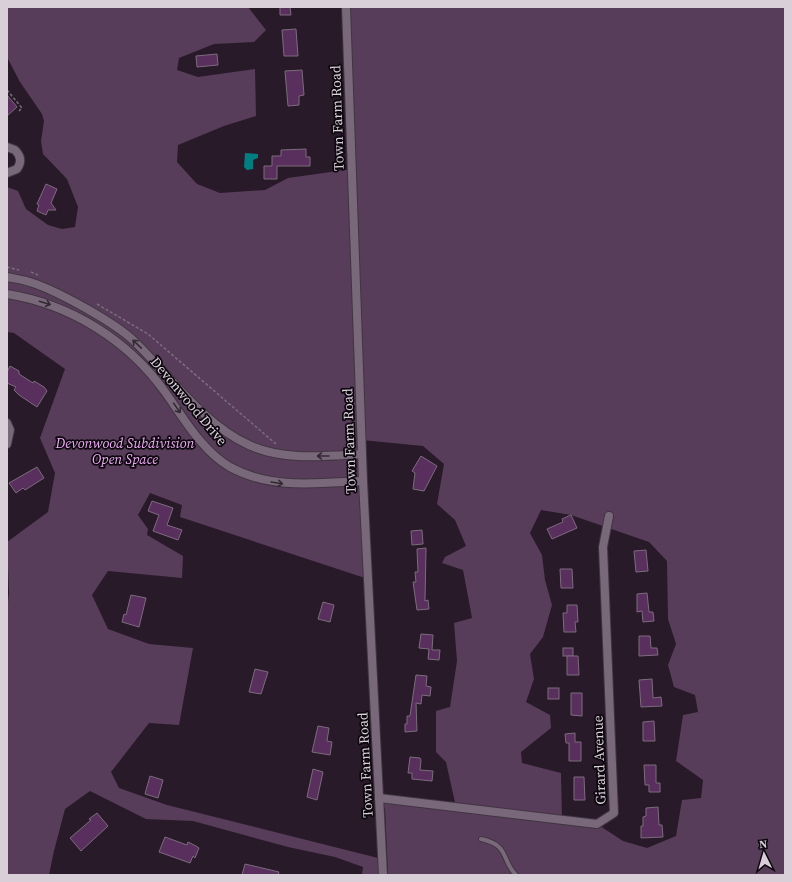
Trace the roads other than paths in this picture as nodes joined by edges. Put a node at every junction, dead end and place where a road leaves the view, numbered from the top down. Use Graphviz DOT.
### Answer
graph roads {
  1 [pos="346,7"];
  2 [pos="7,147"];
  3 [pos="7,173"];
  4 [pos="7,277"];
  5 [pos="7,294"];
  6 [pos="7,423"];
  7 [pos="7,444"];
  8 [pos="362,454"];
  9 [pos="363,481"];
  10 [pos="609,516"];
  11 [pos="379,798"];
  12 [pos="481,839"];
  13 [pos="383,875"];
  14 [pos="516,875"];
  1 -- 8 [label="street, Town Farm Road"];
  2 -- 3 [label="street"];
  8 -- 4 [label="street, Devonwood Drive, one-way"];
  5 -- 9 [label="street, Devonwood Drive, one-way"];
  6 -- 7 [label="street"];
  8 -- 9 [label="street, Town Farm Road"];
  9 -- 11 [label="street, Town Farm Road"];
  10 -- 11 [label="street, Girard Avenue"];
  11 -- 13 [label="street, Town Farm Road"];
  12 -- 14 [label="lane"];
}
